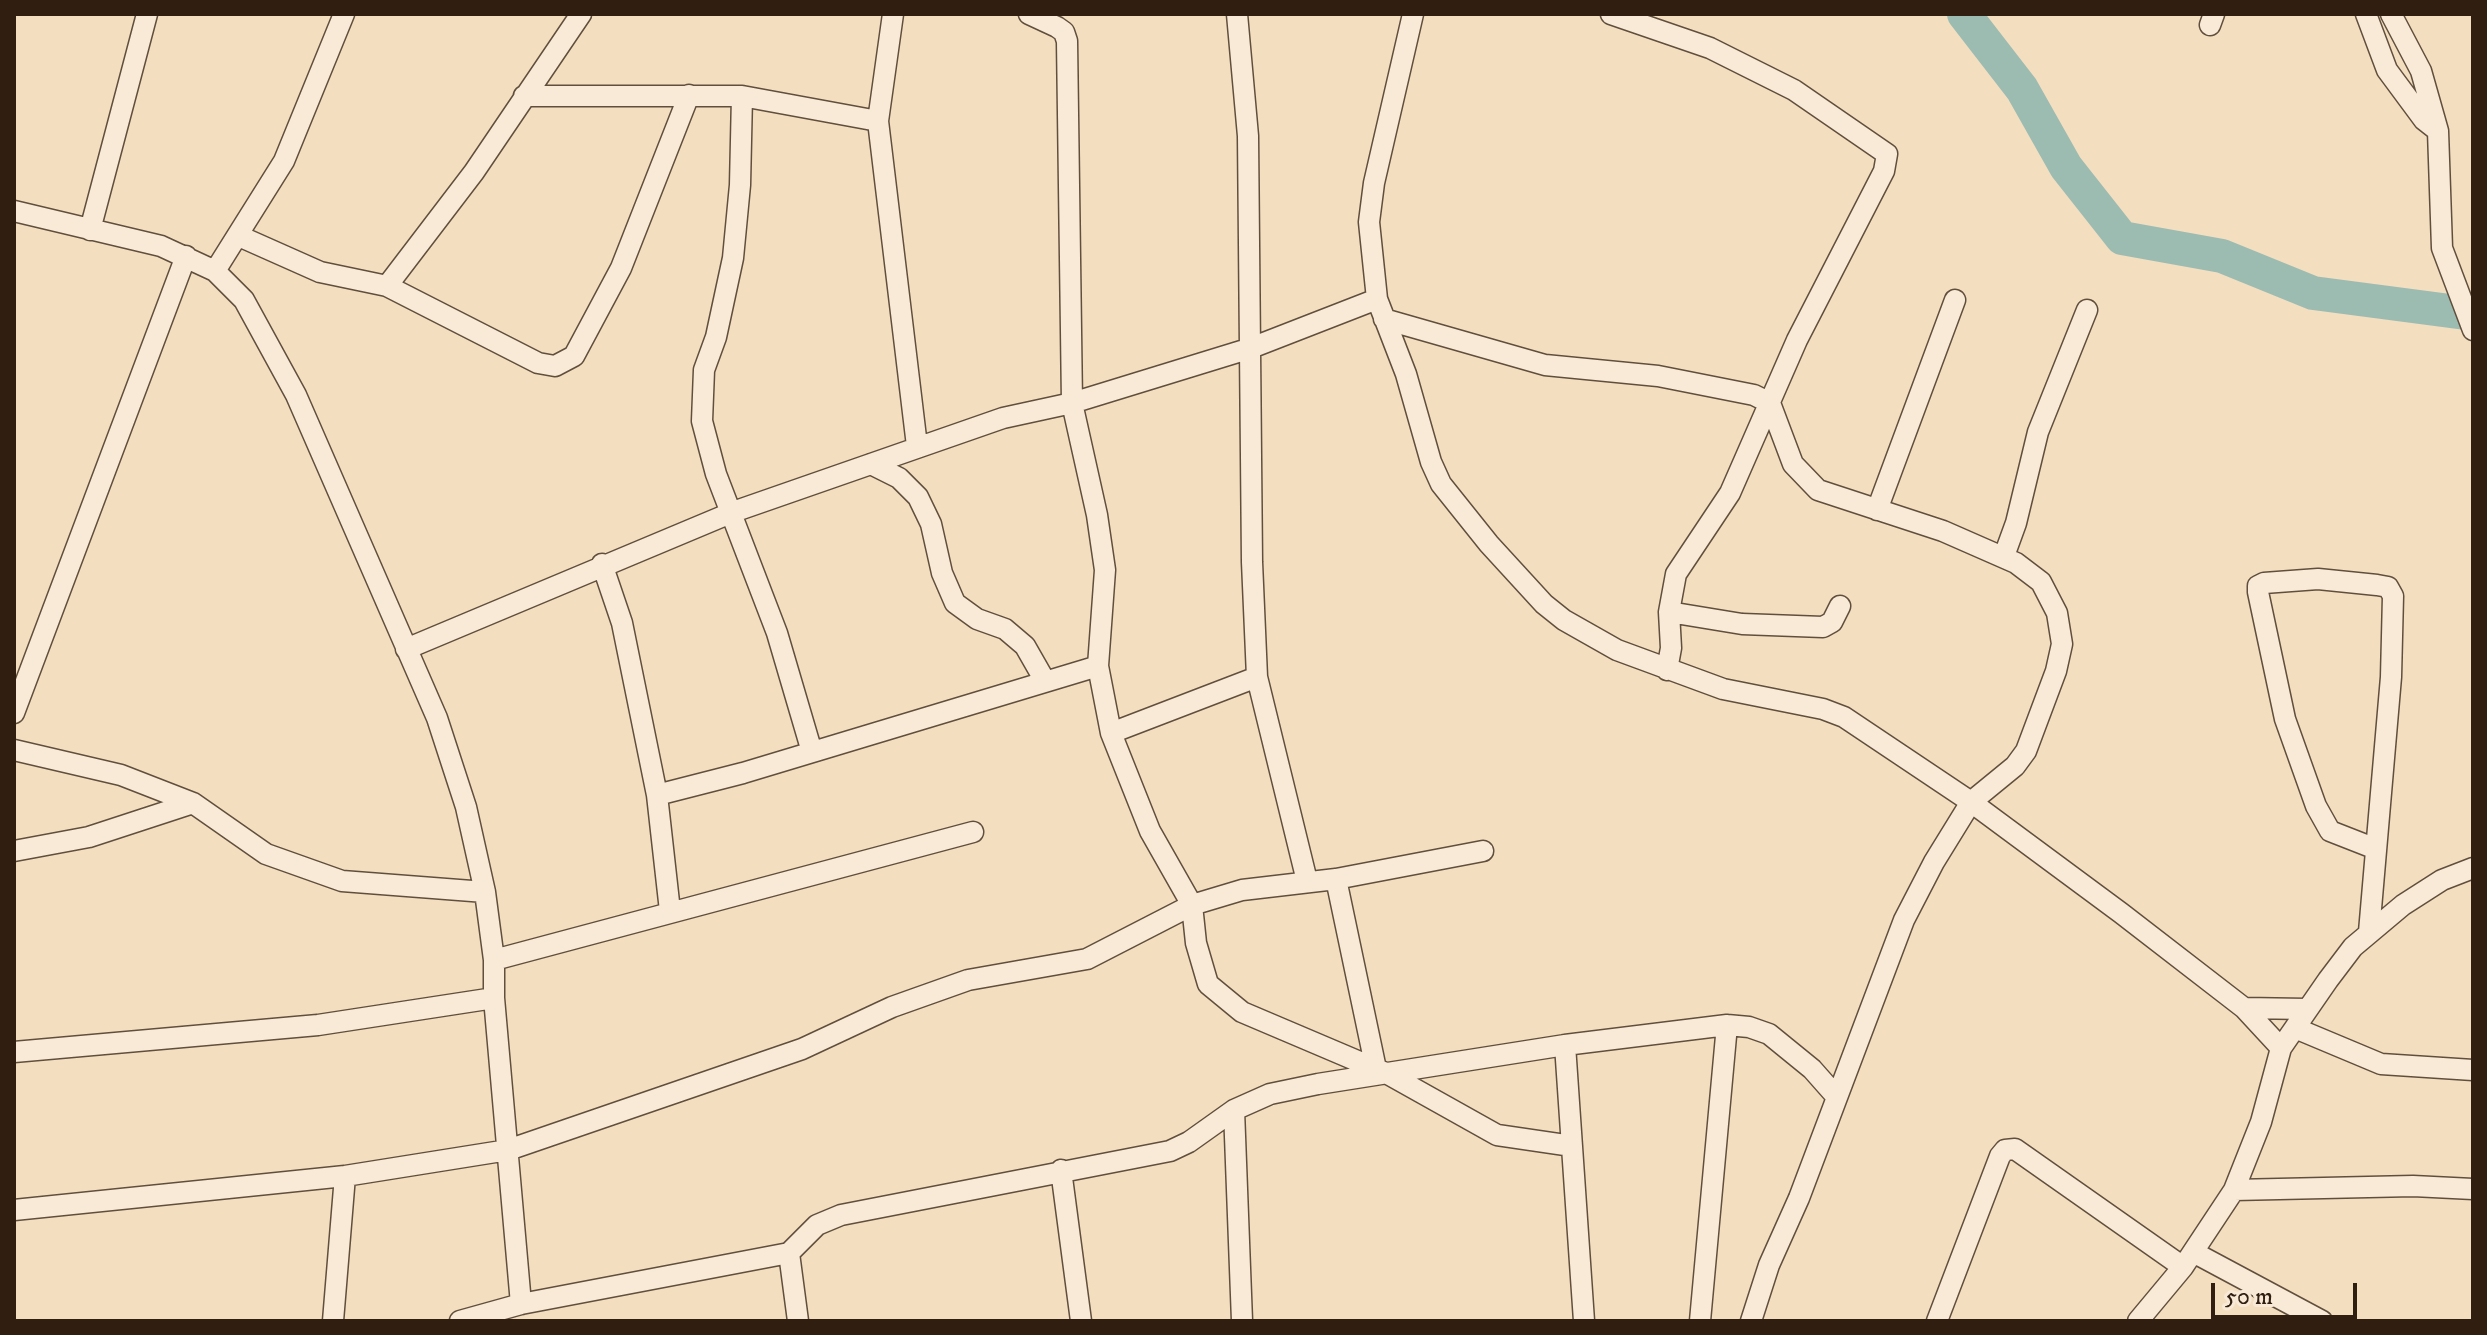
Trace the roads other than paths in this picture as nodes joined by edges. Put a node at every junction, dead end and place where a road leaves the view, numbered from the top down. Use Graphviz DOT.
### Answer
graph roads {
  1 [pos="147,14"];
  2 [pos="344,14"];
  3 [pos="581,14"];
  4 [pos="893,14"];
  5 [pos="1029,14"];
  6 [pos="1237,14"];
  7 [pos="1413,14"];
  8 [pos="1611,14"];
  9 [pos="2366,14"];
  10 [pos="2391,14"];
  11 [pos="689,95"];
  12 [pos="524,96"];
  13 [pos="742,96"];
  14 [pos="878,121"];
  15 [pos="2438,131"];
  16 [pos="14,211"];
  17 [pos="90,230"];
  18 [pos="239,236"];
  19 [pos="186,256"];
  20 [pos="215,271"];
  21 [pos="387,286"];
  22 [pos="1377,299"];
  23 [pos="1955,300"];
  24 [pos="2087,310"];
  25 [pos="1384,319"];
  26 [pos="2473,330"];
  27 [pos="1251,348"];
  28 [pos="1072,403"];
  29 [pos="1770,403"];
  30 [pos="917,446"];
  31 [pos="871,464"];
  32 [pos="1877,510"];
  33 [pos="733,512"];
  34 [pos="2004,556"];
  35 [pos="602,564"];
  36 [pos="1840,606"];
  37 [pos="1669,612"];
  38 [pos="406,649"];
  39 [pos="1098,666"];
  40 [pos="1667,670"];
  41 [pos="1257,677"];
  42 [pos="1045,681"];
  43 [pos="14,713"];
  44 [pos="1111,733"];
  45 [pos="14,750"];
  46 [pos="812,752"];
  47 [pos="657,795"];
  48 [pos="1971,802"];
  49 [pos="193,803"];
  50 [pos="973,832"];
  51 [pos="2376,849"];
  52 [pos="14,851"];
  53 [pos="1483,851"];
  54 [pos="2473,868"];
  55 [pos="1336,879"];
  56 [pos="1307,881"];
  57 [pos="485,892"];
  58 [pos="1192,905"];
  59 [pos="670,911"];
  60 [pos="2369,932"];
  61 [pos="494,960"];
  62 [pos="494,998"];
  63 [pos="2244,1008"];
  64 [pos="2307,1009"];
  65 [pos="1727,1025"];
  66 [pos="2295,1028"];
  67 [pos="1565,1045"];
  68 [pos="2281,1048"];
  69 [pos="14,1052"];
  70 [pos="1849,1056"];
  71 [pos="1812,1069"];
  72 [pos="2473,1070"];
  73 [pos="1382,1072"];
  74 [pos="1835,1095"];
  75 [pos="1234,1110"];
  76 [pos="1572,1146"];
  77 [pos="508,1150"];
  78 [pos="1061,1170"];
  79 [pos="345,1176"];
  80 [pos="2473,1189"];
  81 [pos="2234,1190"];
  82 [pos="14,1210"];
  83 [pos="789,1253"];
  84 [pos="2188,1259"];
  85 [pos="521,1304"];
  86 [pos="333,1321"];
  87 [pos="460,1321"];
  88 [pos="798,1321"];
  89 [pos="1081,1321"];
  90 [pos="1242,1321"];
  91 [pos="1584,1321"];
  92 [pos="1700,1321"];
  93 [pos="1751,1321"];
  94 [pos="1937,1321"];
  95 [pos="2138,1321"];
  96 [pos="2322,1321"];
  1 -- 17 [label="street"];
  2 -- 18 [label="street"];
  3 -- 12 [label="street"];
  4 -- 14 [label="street"];
  5 -- 28 [label="street"];
  6 -- 27 [label="street"];
  7 -- 22 [label="street"];
  8 -- 29 [label="street"];
  9 -- 15 [label="street"];
  10 -- 15 [label="street"];
  11 -- 12 [label="street"];
  11 -- 13 [label="street"];
  11 -- 21 [label="street"];
  12 -- 21 [label="street"];
  13 -- 14 [label="street"];
  13 -- 33 [label="street"];
  14 -- 30 [label="street"];
  15 -- 26 [label="street"];
  16 -- 17 [label="street"];
  17 -- 19 [label="street"];
  18 -- 20 [label="street"];
  18 -- 21 [label="street"];
  19 -- 20 [label="street"];
  19 -- 43 [label="street"];
  20 -- 38 [label="street"];
  22 -- 25 [label="street"];
  22 -- 27 [label="street"];
  23 -- 32 [label="street"];
  24 -- 34 [label="street"];
  25 -- 29 [label="street"];
  25 -- 40 [label="street"];
  27 -- 28 [label="street"];
  27 -- 41 [label="street"];
  28 -- 30 [label="street"];
  28 -- 39 [label="street"];
  29 -- 32 [label="street"];
  29 -- 37 [label="street"];
  30 -- 31 [label="street"];
  31 -- 33 [label="street"];
  31 -- 42 [label="street"];
  32 -- 34 [label="street"];
  33 -- 35 [label="street"];
  33 -- 46 [label="street"];
  34 -- 48 [label="street"];
  35 -- 38 [label="street"];
  35 -- 47 [label="street"];
  36 -- 37 [label="street"];
  37 -- 40 [label="street"];
  38 -- 57 [label="street"];
  39 -- 42 [label="street"];
  39 -- 44 [label="street"];
  40 -- 48 [label="street"];
  41 -- 44 [label="street"];
  41 -- 56 [label="street"];
  42 -- 46 [label="street"];
  44 -- 58 [label="street"];
  45 -- 49 [label="street"];
  46 -- 47 [label="street"];
  47 -- 59 [label="street"];
  48 -- 63 [label="street"];
  48 -- 70 [label="street"];
  49 -- 52 [label="street"];
  49 -- 57 [label="street"];
  50 -- 59 [label="street"];
  51 -- 51 [label="street"];
  51 -- 60 [label="street"];
  53 -- 55 [label="street"];
  54 -- 60 [label="street"];
  55 -- 56 [label="street"];
  55 -- 73 [label="street"];
  56 -- 58 [label="street"];
  57 -- 61 [label="street"];
  58 -- 73 [label="street"];
  58 -- 77 [label="street"];
  59 -- 61 [label="street"];
  60 -- 64 [label="street"];
  61 -- 62 [label="street"];
  62 -- 69 [label="street"];
  62 -- 77 [label="street"];
  63 -- 64 [label="street"];
  63 -- 68 [label="street"];
  64 -- 66 [label="street"];
  65 -- 67 [label="street"];
  65 -- 71 [label="street"];
  65 -- 92 [label="street"];
  66 -- 68 [label="street"];
  66 -- 72 [label="street"];
  67 -- 73 [label="street"];
  67 -- 76 [label="street"];
  68 -- 81 [label="street"];
  70 -- 71 [label="street"];
  70 -- 74 [label="street"];
  71 -- 74 [label="street"];
  73 -- 75 [label="street"];
  73 -- 76 [label="street"];
  74 -- 93 [label="street"];
  75 -- 78 [label="street"];
  75 -- 90 [label="street"];
  76 -- 91 [label="street"];
  77 -- 79 [label="street"];
  77 -- 85 [label="street"];
  78 -- 83 [label="street"];
  78 -- 89 [label="street"];
  79 -- 82 [label="street"];
  79 -- 86 [label="street"];
  80 -- 81 [label="street"];
  81 -- 84 [label="street"];
  83 -- 85 [label="street"];
  83 -- 88 [label="street"];
  84 -- 94 [label="street"];
  84 -- 95 [label="street"];
  84 -- 96 [label="street"];
  85 -- 87 [label="street"];
}
